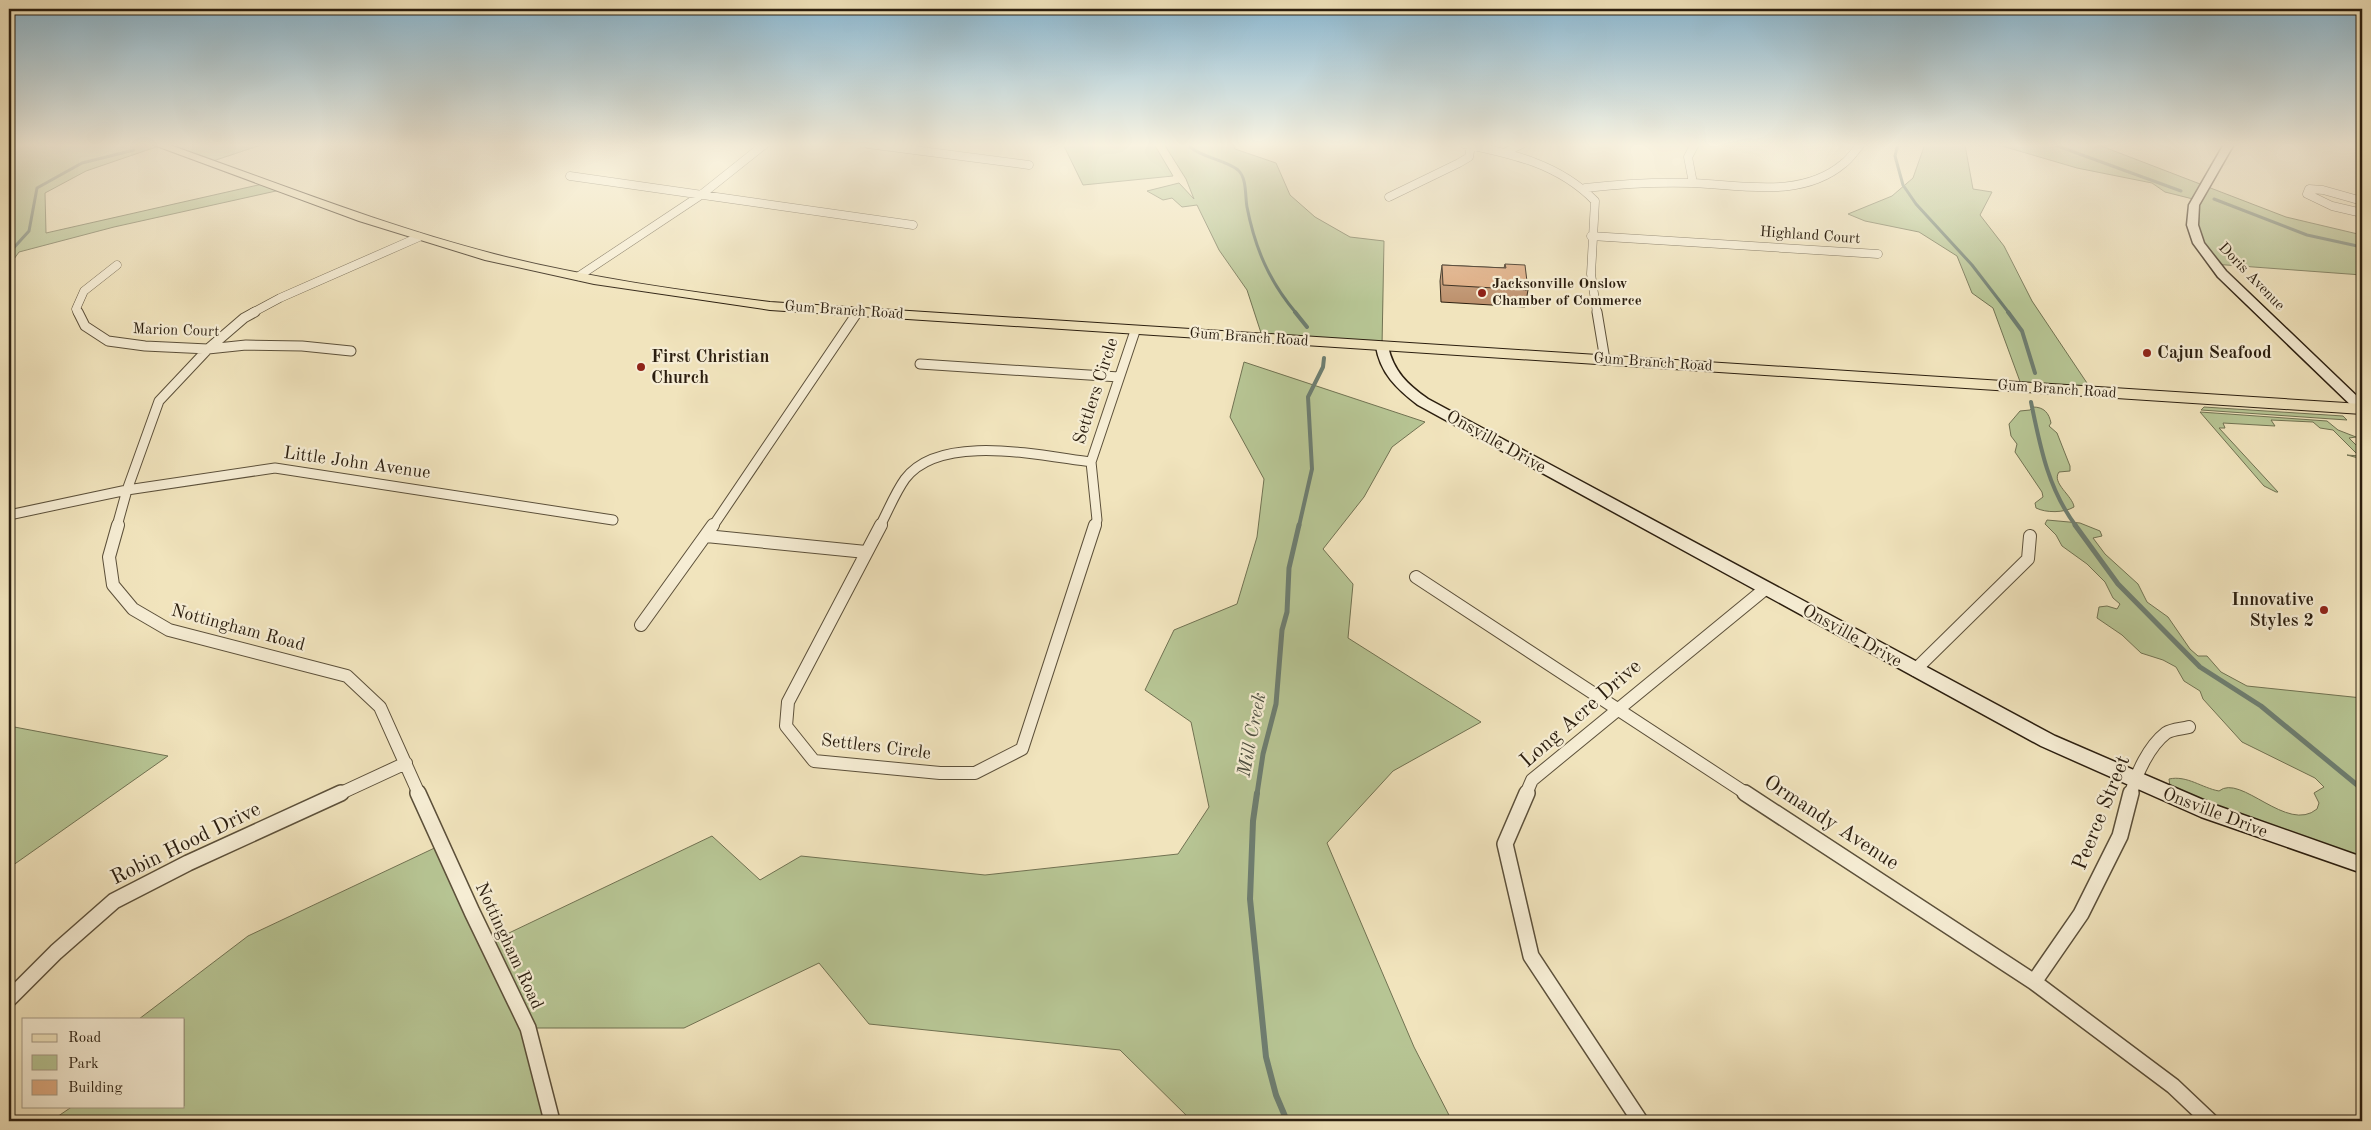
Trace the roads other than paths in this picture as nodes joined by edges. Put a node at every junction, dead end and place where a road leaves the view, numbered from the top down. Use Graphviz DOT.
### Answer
graph roads {
  1 [pos="307,197"];
  2 [pos="698,197"];
  3 [pos="713,197"];
  4 [pos="1592,197"];
  5 [pos="2199,197"];
  6 [pos="2313,197"];
  7 [pos="2347,197"];
  8 [pos="2362,201"];
  9 [pos="2362,212"];
  10 [pos="913,225"];
  11 [pos="419,236"];
  12 [pos="1591,236"];
  13 [pos="1878,254"];
  14 [pos="117,265"];
  15 [pos="579,276"];
  16 [pos="856,313"];
  17 [pos="1135,331"];
  18 [pos="1382,346"];
  19 [pos="208,348"];
  20 [pos="351,351"];
  21 [pos="1605,360"];
  22 [pos="920,364"];
  23 [pos="1119,377"];
  24 [pos="2362,408"];
  25 [pos="1092,462"];
  26 [pos="127,490"];
  27 [pos="9,515"];
  28 [pos="612,520"];
  29 [pos="706,536"];
  30 [pos="2030,536"];
  31 [pos="866,552"];
  32 [pos="1416,578"];
  33 [pos="1765,588"];
  34 [pos="641,625"];
  35 [pos="1915,670"];
  36 [pos="1618,709"];
  37 [pos="2189,727"];
  38 [pos="406,763"];
  39 [pos="2134,781"];
  40 [pos="2362,865"];
  41 [pos="2034,982"];
  42 [pos="9,999"];
  43 [pos="552,1121"];
  44 [pos="1640,1121"];
  45 [pos="2210,1121"];
  1 -- 11 [label="main road, Gum Branch Road"];
  2 -- 15 [label="street"];
  3 -- 10 [label="street"];
  4 -- 12 [label="street"];
  5 -- 24 [label="street, Doris Avenue"];
  6 -- 9 [label="street"];
  7 -- 8 [label="street"];
  11 -- 15 [label="main road, Gum Branch Road"];
  11 -- 19 [label="street, Nottingham Road"];
  12 -- 13 [label="street, Highland Court"];
  12 -- 21 [label="street"];
  14 -- 19 [label="street, Marion Court"];
  15 -- 16 [label="main road, Gum Branch Road"];
  16 -- 17 [label="main road, Gum Branch Road"];
  16 -- 29 [label="street"];
  17 -- 18 [label="main road, Gum Branch Road"];
  17 -- 23 [label="street, Settlers Circle"];
  18 -- 21 [label="main road, Gum Branch Road"];
  18 -- 33 [label="street, Onsville Drive"];
  19 -- 20 [label="street, Marion Court"];
  19 -- 26 [label="street, Nottingham Road"];
  21 -- 24 [label="main road, Gum Branch Road"];
  22 -- 23 [label="street"];
  23 -- 25 [label="street, Settlers Circle"];
  25 -- 31 [label="street, Settlers Circle"];
  25 -- 31 [label="street, Settlers Circle"];
  26 -- 27 [label="street, Little John Avenue"];
  26 -- 28 [label="street, Little John Avenue"];
  26 -- 38 [label="street, Nottingham Road"];
  29 -- 31 [label="street"];
  29 -- 34 [label="street"];
  30 -- 35 [label="street"];
  32 -- 36 [label="street, Ormandy Avenue"];
  33 -- 35 [label="street, Onsville Drive"];
  33 -- 36 [label="street, Long Acre Drive"];
  35 -- 39 [label="street, Onsville Drive"];
  36 -- 41 [label="street, Ormandy Avenue"];
  36 -- 44 [label="street, Long Acre Drive"];
  37 -- 39 [label="street, Peerce Street"];
  38 -- 42 [label="street, Robin Hood Drive"];
  38 -- 43 [label="street, Nottingham Road"];
  39 -- 40 [label="street, Onsville Drive"];
  39 -- 41 [label="street, Peerce Street"];
  41 -- 45 [label="street, Ormandy Avenue"];
}
